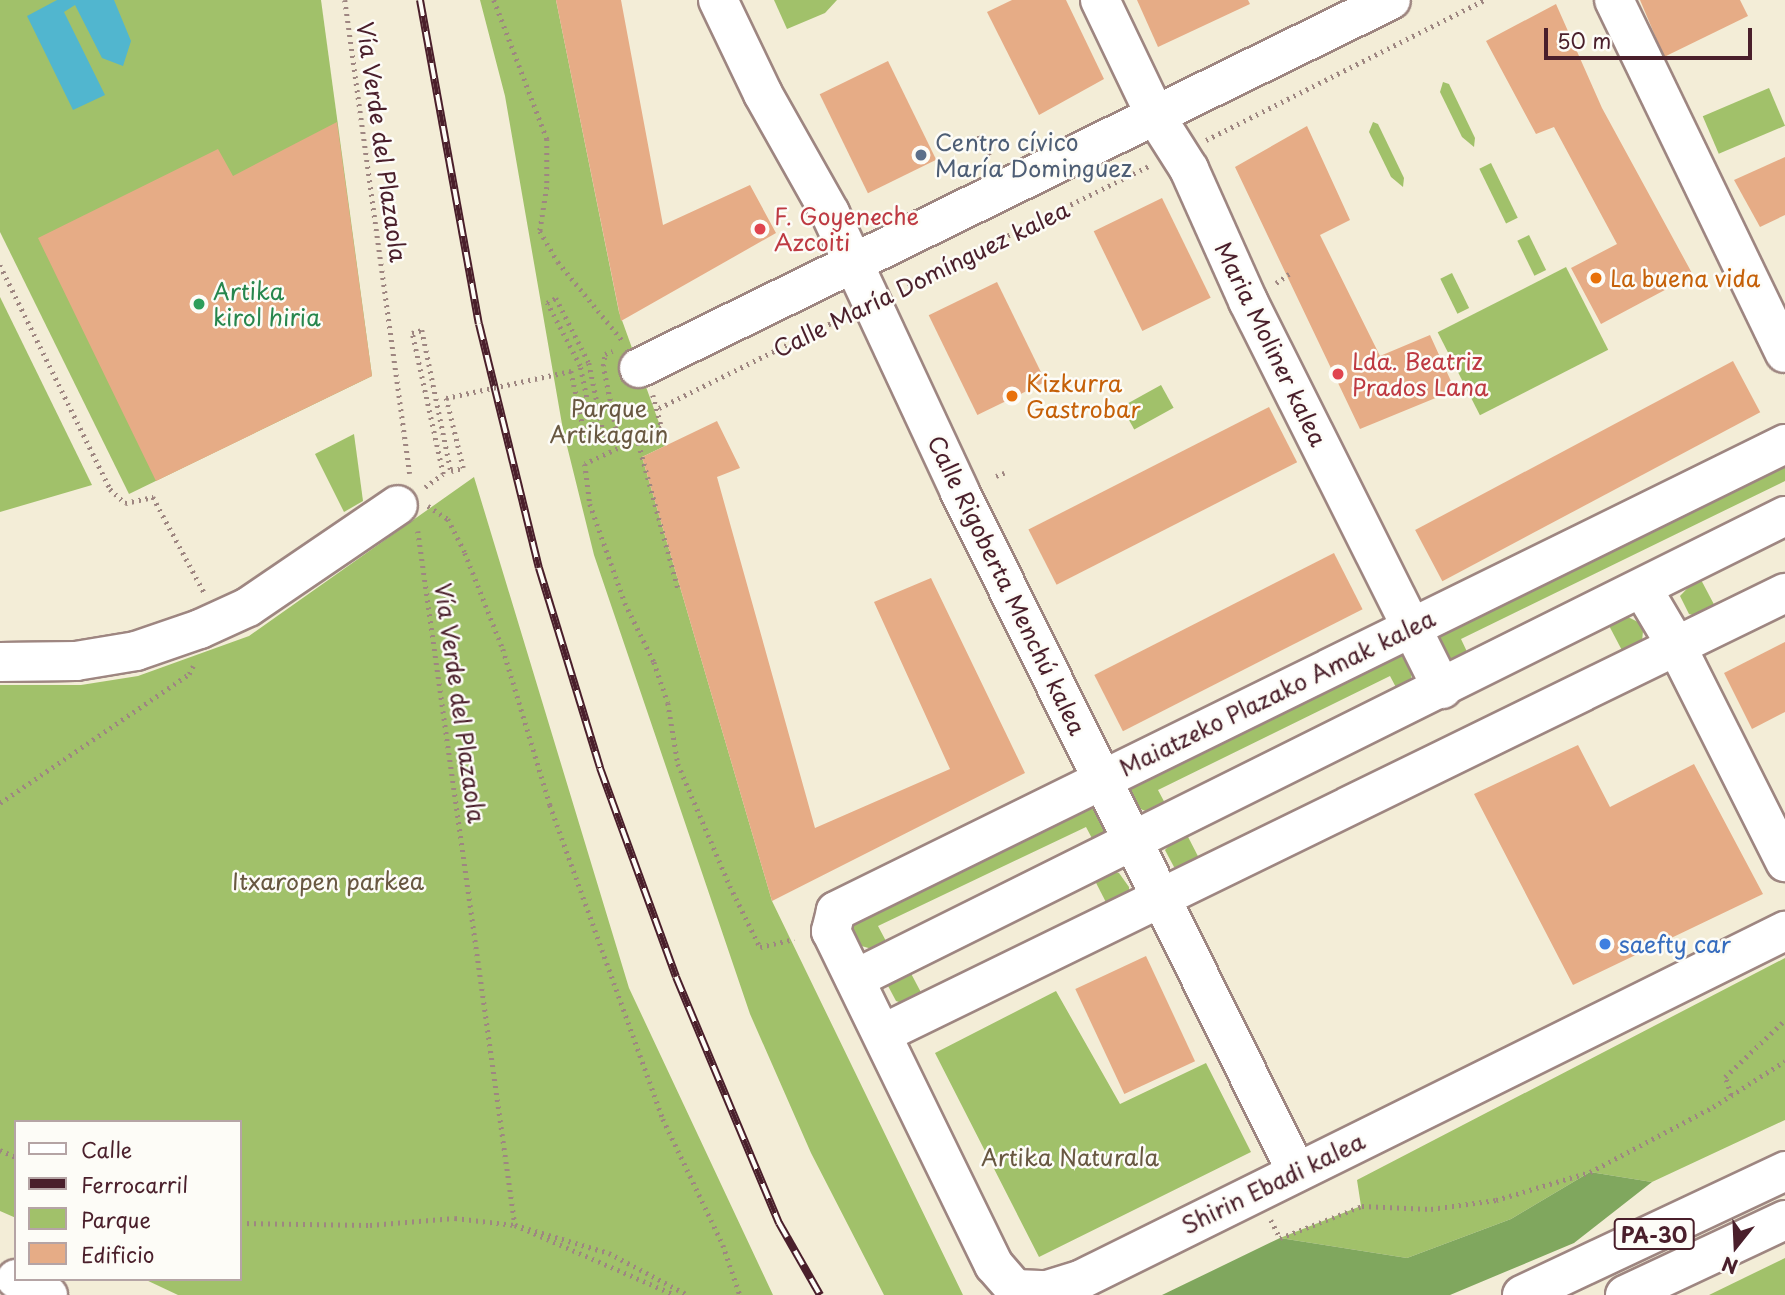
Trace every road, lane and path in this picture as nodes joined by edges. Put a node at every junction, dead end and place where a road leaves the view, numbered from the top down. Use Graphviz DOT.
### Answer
graph roads {
  1 [pos="345,0"];
  2 [pos="494,0"];
  3 [pos="718,0"];
  4 [pos="1100,0"];
  5 [pos="1391,0"];
  6 [pos="1484,0"];
  7 [pos="1614,0"];
  8 [pos="1156,117"];
  9 [pos="1180,151"];
  10 [pos="854,263"];
  11 [pos="0,265"];
  12 [pos="873,302"];
  13 [pos="1785,353"];
  14 [pos="632,356"];
  15 [pos="659,408"];
  16 [pos="617,435"];
  17 [pos="637,442"];
  18 [pos="1785,444"];
  19 [pos="1004,473"];
  20 [pos="996,476"];
  21 [pos="413,503"];
  22 [pos="1785,516"];
  23 [pos="678,588"];
  24 [pos="1642,588"];
  25 [pos="1785,593"];
  26 [pos="219,621"];
  27 [pos="1409,628"];
  28 [pos="1677,647"];
  29 [pos="0,662"];
  30 [pos="195,662"];
  31 [pos="1442,689"];
  32 [pos="1102,777"];
  33 [pos="0,803"];
  34 [pos="1134,843"];
  35 [pos="1785,862"];
  36 [pos="1162,899"];
  37 [pos="1785,931"];
  38 [pos="794,939"];
  39 [pos="855,979"];
  40 [pos="1785,1020"];
  41 [pos="884,1033"];
  42 [pos="1785,1061"];
  43 [pos="1731,1096"];
  44 [pos="1785,1148"];
  45 [pos="1296,1171"];
  46 [pos="1785,1171"];
  47 [pos="1270,1219"];
  48 [pos="1785,1220"];
  49 [pos="242,1223"];
  50 [pos="515,1225"];
  51 [pos="1785,1233"];
  52 [pos="1630,1246"];
  53 [pos="1689,1265"];
  54 [pos="20,1281"];
  55 [pos="48,1295"];
  56 [pos="675,1295"];
  57 [pos="688,1295"];
  58 [pos="740,1295"];
  59 [pos="1522,1295"];
  60 [pos="1625,1295"];
  1 -- 21 [label="path, Vía Verde del Plazaola"];
  2 -- 14 [label="path"];
  3 -- 10 [label="main road, Calle Rigoberta Menchú kalea"];
  4 -- 8 [label="main road, Maria Moliner kalea"];
  5 -- 8 [label="main road, Calle María Domínguez kalea"];
  6 -- 9 [label="path, Calle María Domínguez kalea"];
  7 -- 13 [label="main road"];
  8 -- 9 [label="main road, Maria Moliner kalea"];
  8 -- 10 [label="main road, Calle María Domínguez kalea"];
  9 -- 12 [label="path, Calle María Domínguez kalea"];
  9 -- 27 [label="main road, Maria Moliner kalea"];
  10 -- 12 [label="main road, Calle Rigoberta Menchú kalea"];
  10 -- 14 [label="main road, Calle María Domínguez kalea"];
  11 -- 26 [label="path"];
  12 -- 15 [label="path, Calle María Domínguez kalea"];
  12 -- 32 [label="main road, Calle Rigoberta Menchú kalea"];
  14 -- 15 [label="path"];
  14 -- 16 [label="path"];
  15 -- 17 [label="path"];
  16 -- 17 [label="path"];
  16 -- 21 [label="path, bridge"];
  17 -- 23 [label="path"];
  17 -- 38 [label="path"];
  18 -- 27 [label="main road, Maiatzeko Plazako Amak kalea"];
  19 -- 20 [label="path"];
  21 -- 26 [label="main road"];
  21 -- 50 [label="path, Vía Verde del Plazaola"];
  21 -- 58 [label="path"];
  22 -- 24 [label="main road"];
  24 -- 28 [label="main road"];
  24 -- 31 [label="main road"];
  25 -- 28 [label="main road"];
  26 -- 29 [label="main road"];
  27 -- 31 [label="main road, Maria Moliner kalea"];
  27 -- 32 [label="main road, Maiatzeko Plazako Amak kalea"];
  28 -- 35 [label="main road"];
  28 -- 36 [label="main road"];
  30 -- 33 [label="path"];
  31 -- 34 [label="main road"];
  32 -- 34 [label="main road, Calle Rigoberta Menchú kalea"];
  32 -- 39 [label="main road, Maiatzeko Plazako Amak kalea"];
  34 -- 36 [label="main road, Calle Rigoberta Menchú kalea"];
  34 -- 39 [label="main road"];
  36 -- 41 [label="main road"];
  36 -- 45 [label="main road, Calle Rigoberta Menchú kalea"];
  37 -- 45 [label="main road, Shirin Ebadi kalea"];
  39 -- 41 [label="main road, Maiatzeko Plazako Amak kalea"];
  40 -- 43 [label="path"];
  41 -- 45 [label="main road, Shirin Ebadi kalea"];
  42 -- 43 [label="path"];
  43 -- 47 [label="path"];
  44 -- 52 [label="main road"];
  46 -- 52 [label="main road, PA-30"];
  48 -- 53 [label="main road, PA-30"];
  49 -- 50 [label="path"];
  50 -- 56 [label="path"];
  50 -- 57 [label="path"];
  51 -- 53 [label="main road"];
  52 -- 59 [label="main road, PA-30"];
  53 -- 60 [label="main road, PA-30"];
  54 -- 55 [label="main road"];
}
